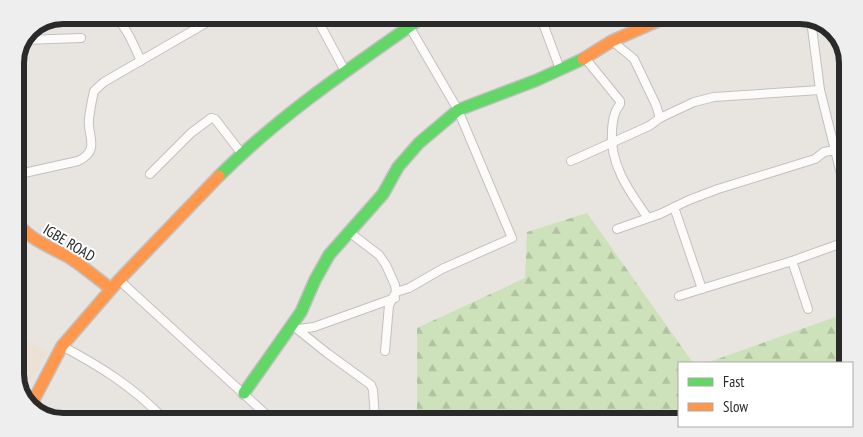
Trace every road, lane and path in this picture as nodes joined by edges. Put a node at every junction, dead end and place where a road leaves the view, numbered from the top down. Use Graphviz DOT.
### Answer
graph roads {
  1 [pos="120,24"];
  2 [pos="204,24"];
  3 [pos="320,24"];
  4 [pos="412,24"];
  5 [pos="543,24"];
  6 [pos="651,24"];
  7 [pos="812,25"];
  8 [pos="409,26"];
  9 [pos="81,38"];
  10 [pos="32,40"];
  11 [pos="612,41"];
  12 [pos="585,58"];
  13 [pos="140,61"];
  14 [pos="560,69"];
  15 [pos="345,71"];
  16 [pos="820,90"];
  17 [pos="458,110"];
  18 [pos="660,118"];
  19 [pos="611,144"];
  20 [pos="839,150"];
  21 [pos="835,151"];
  22 [pos="242,154"];
  23 [pos="571,161"];
  24 [pos="839,167"];
  25 [pos="24,173"];
  26 [pos="150,174"];
  27 [pos="674,207"];
  28 [pos="648,218"];
  29 [pos="617,229"];
  30 [pos="24,232"];
  31 [pos="350,232"];
  32 [pos="839,244"];
  33 [pos="792,260"];
  34 [pos="115,284"];
  35 [pos="702,289"];
  36 [pos="396,295"];
  37 [pos="679,296"];
  38 [pos="808,310"];
  39 [pos="295,327"];
  40 [pos="62,346"];
  41 [pos="385,350"];
  42 [pos="244,394"];
  43 [pos="33,400"];
  44 [pos="158,413"];
  45 [pos="265,413"];
  46 [pos="374,413"];
  1 -- 13 [label="street"];
  2 -- 13 [label="street"];
  3 -- 15 [label="street"];
  4 -- 8 [label="street"];
  5 -- 14 [label="street"];
  6 -- 11 [label="street"];
  7 -- 16 [label="street"];
  8 -- 15 [label="street"];
  8 -- 17 [label="street"];
  9 -- 10 [label="street"];
  11 -- 12 [label="street"];
  11 -- 18 [label="street"];
  12 -- 14 [label="street"];
  12 -- 19 [label="street"];
  13 -- 25 [label="street"];
  14 -- 17 [label="street"];
  15 -- 22 [label="street"];
  16 -- 18 [label="street"];
  16 -- 21 [label="street"];
  17 -- 31 [label="street"];
  17 -- 36 [label="street"];
  18 -- 19 [label="street"];
  19 -- 23 [label="street"];
  19 -- 28 [label="street"];
  20 -- 21 [label="street"];
  21 -- 24 [label="street"];
  21 -- 27 [label="street"];
  22 -- 26 [label="street"];
  22 -- 34 [label="street"];
  27 -- 28 [label="street"];
  27 -- 35 [label="street"];
  28 -- 29 [label="street"];
  30 -- 34 [label="street, IGBE ROAD"];
  31 -- 36 [label="street"];
  31 -- 39 [label="street"];
  32 -- 33 [label="street"];
  33 -- 35 [label="street"];
  33 -- 38 [label="street"];
  34 -- 40 [label="street"];
  34 -- 42 [label="street"];
  35 -- 37 [label="street"];
  36 -- 39 [label="street"];
  36 -- 41 [label="street"];
  39 -- 42 [label="street"];
  39 -- 46 [label="street"];
  40 -- 43 [label="street"];
  40 -- 44 [label="street"];
  42 -- 45 [label="street"];
}
